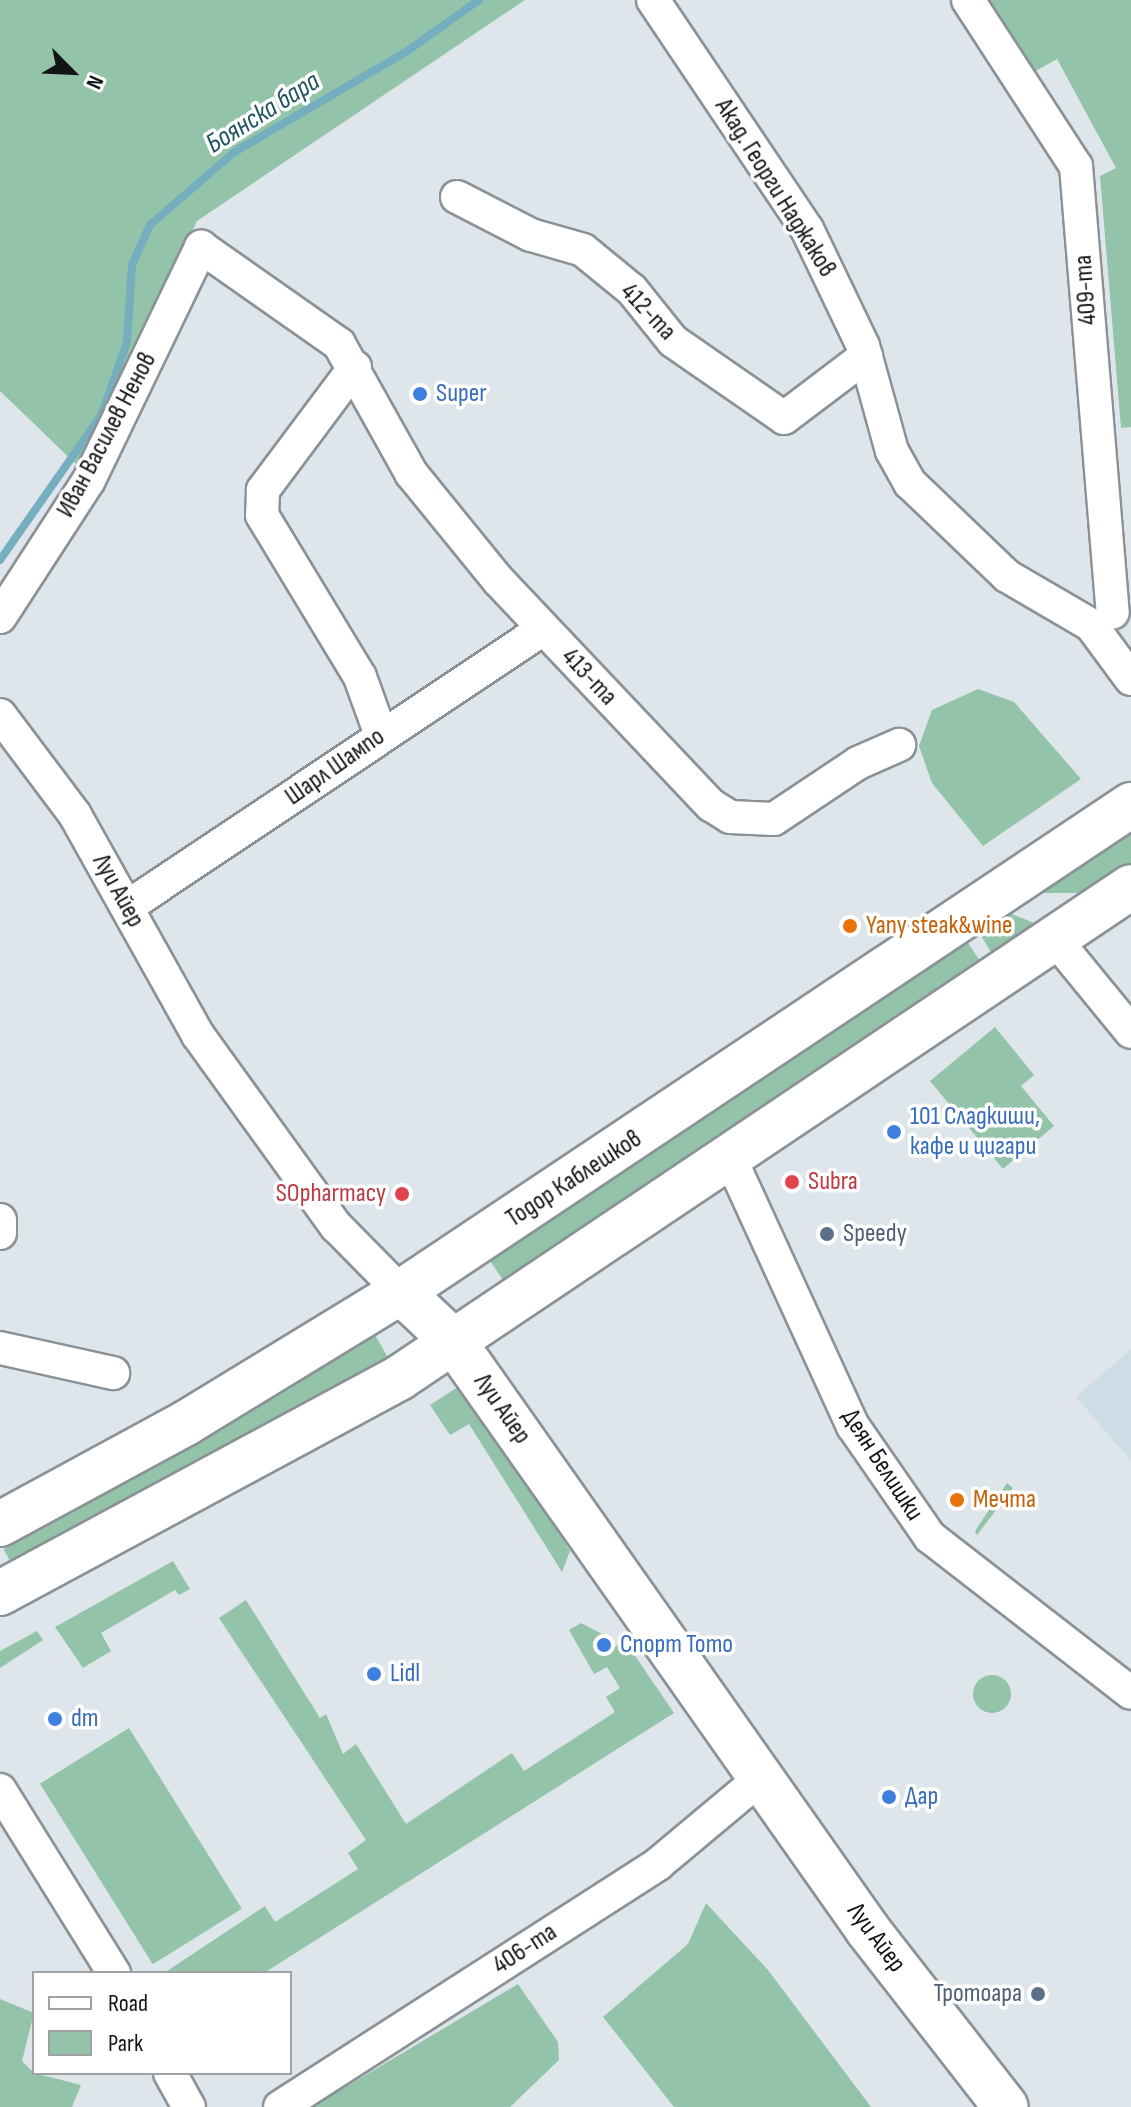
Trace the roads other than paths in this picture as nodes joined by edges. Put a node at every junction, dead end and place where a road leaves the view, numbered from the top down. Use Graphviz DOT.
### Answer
graph roads {
  1 [pos="653,0"];
  2 [pos="968,0"];
  3 [pos="457,197"];
  4 [pos="201,247"];
  5 [pos="866,356"];
  6 [pos="355,367"];
  7 [pos="1112,612"];
  8 [pos="0,617"];
  9 [pos="543,629"];
  10 [pos="1131,679"];
  11 [pos="0,715"];
  12 [pos="381,735"];
  13 [pos="899,745"];
  14 [pos="1131,805"];
  15 [pos="1131,887"];
  16 [pos="127,907"];
  17 [pos="1055,939"];
  18 [pos="1131,1032"];
  19 [pos="731,1160"];
  20 [pos="0,1220"];
  21 [pos="0,1233"];
  22 [pos="401,1292"];
  23 [pos="454,1342"];
  24 [pos="0,1348"];
  25 [pos="113,1373"];
  26 [pos="0,1524"];
  27 [pos="0,1593"];
  28 [pos="1131,1693"];
  29 [pos="761,1778"];
  30 [pos="0,1790"];
  31 [pos="113,1971"];
  32 [pos="171,2075"];
  33 [pos="189,2107"];
  34 [pos="280,2107"];
  35 [pos="1006,2107"];
  1 -- 5 [label="street, Акад. Георги Наджаков"];
  2 -- 7 [label="street, 409-та"];
  3 -- 5 [label="street, 412-та"];
  4 -- 6 [label="street, 413-та"];
  4 -- 8 [label="street, Иван Василев Ненов"];
  5 -- 7 [label="street, Акад. Георги Наджаков"];
  6 -- 9 [label="street, 413-та"];
  6 -- 12 [label="street"];
  7 -- 10 [label="street"];
  9 -- 12 [label="street, Шарл Шампо"];
  9 -- 13 [label="street, 413-та"];
  11 -- 16 [label="street, Луи Айер"];
  12 -- 16 [label="street, Шарл Шампо"];
  14 -- 22 [label="main road, Тодор Каблешков"];
  15 -- 17 [label="main road"];
  16 -- 22 [label="street, Луи Айер"];
  17 -- 18 [label="street"];
  17 -- 19 [label="main road"];
  19 -- 23 [label="main road"];
  19 -- 28 [label="street, Деян Белишки"];
  20 -- 21 [label="street"];
  22 -- 23 [label="main road, Луи Айер"];
  22 -- 26 [label="main road, Тодор Каблешков"];
  23 -- 27 [label="main road"];
  23 -- 29 [label="main road, Луи Айер"];
  24 -- 25 [label="street"];
  29 -- 34 [label="street, 406-та"];
  29 -- 35 [label="main road, Луи Айер"];
  30 -- 31 [label="street"];
  32 -- 33 [label="street"];
}
